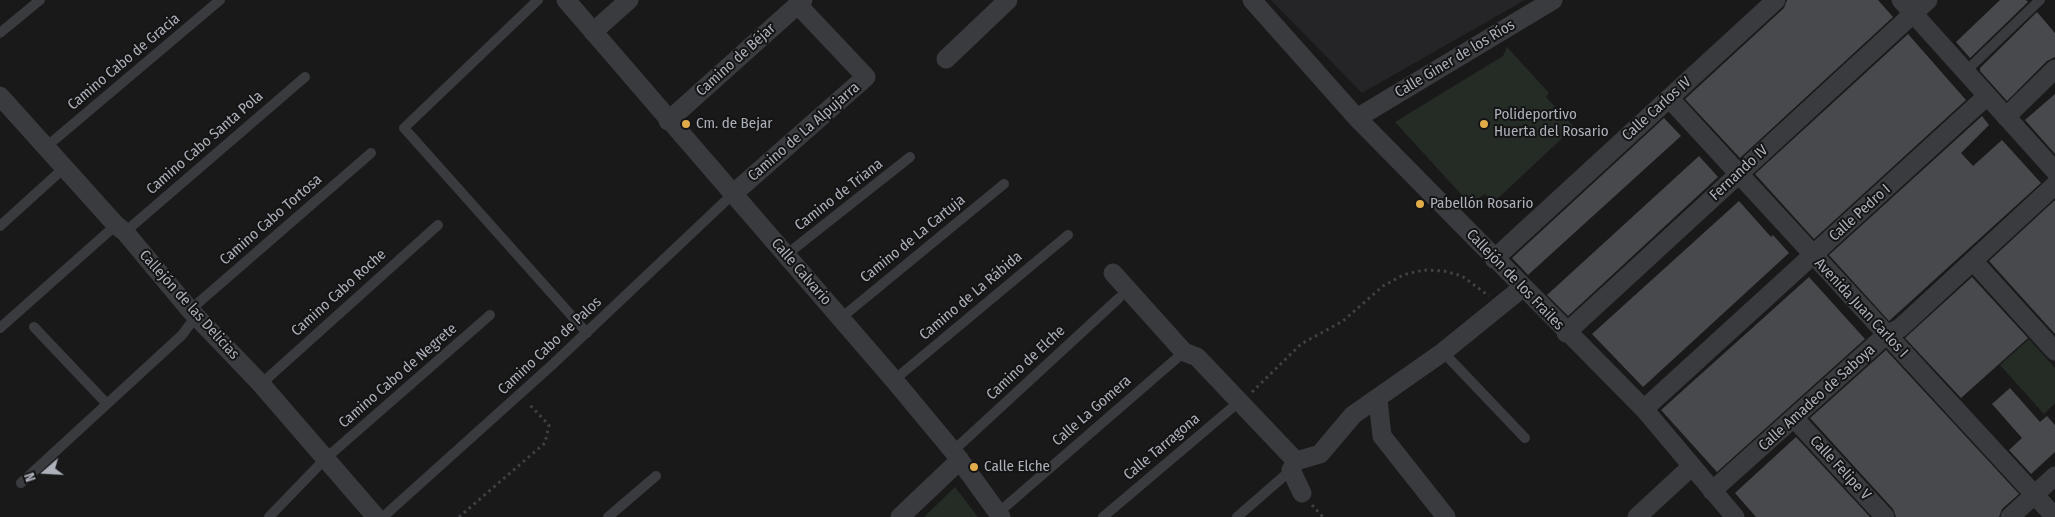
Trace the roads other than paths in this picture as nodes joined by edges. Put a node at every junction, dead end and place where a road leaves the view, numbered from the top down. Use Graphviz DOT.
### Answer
graph roads {
  1 [pos="40,0"];
  2 [pos="220,0"];
  3 [pos="538,0"];
  4 [pos="566,0"];
  5 [pos="629,0"];
  6 [pos="1008,0"];
  7 [pos="1252,0"];
  8 [pos="1553,0"];
  9 [pos="1776,0"];
  10 [pos="1901,0"];
  11 [pos="1928,0"];
  12 [pos="2040,0"];
  13 [pos="801,3"];
  14 [pos="1913,14"];
  15 [pos="593,32"];
  16 [pos="0,34"];
  17 [pos="946,59"];
  18 [pos="1965,72"];
  19 [pos="2053,74"];
  20 [pos="305,77"];
  21 [pos="0,96"];
  22 [pos="1987,96"];
  23 [pos="1669,98"];
  24 [pos="2006,117"];
  25 [pos="1357,118"];
  26 [pos="668,121"];
  27 [pos="46,147"];
  28 [pos="371,153"];
  29 [pos="910,158"];
  30 [pos="64,168"];
  31 [pos="2055,171"];
  32 [pos="1738,173"];
  33 [pos="1004,184"];
  34 [pos="2055,185"];
  35 [pos="734,193"];
  36 [pos="438,225"];
  37 [pos="0,226"];
  38 [pos="121,228"];
  39 [pos="1068,235"];
  40 [pos="786,255"];
  41 [pos="1813,256"];
  42 [pos="1494,259"];
  43 [pos="1974,262"];
  44 [pos="1113,273"];
  45 [pos="1522,288"];
  46 [pos="1119,298"];
  47 [pos="193,313"];
  48 [pos="490,315"];
  49 [pos="840,318"];
  50 [pos="0,328"];
  51 [pos="34,328"];
  52 [pos="587,333"];
  53 [pos="1566,333"];
  54 [pos="1886,336"];
  55 [pos="2055,351"];
  56 [pos="1184,352"];
  57 [pos="1443,352"];
  58 [pos="894,380"];
  59 [pos="260,384"];
  60 [pos="1378,400"];
  61 [pos="1240,401"];
  62 [pos="108,404"];
  63 [pos="1644,409"];
  64 [pos="1794,418"];
  65 [pos="1525,438"];
  66 [pos="956,456"];
  67 [pos="325,460"];
  68 [pos="1294,465"];
  69 [pos="1691,467"];
  70 [pos="656,476"];
  71 [pos="2055,476"];
  72 [pos="21,483"];
  73 [pos="1712,491"];
  74 [pos="1302,493"];
  75 [pos="2034,494"];
  76 [pos="999,515"];
  77 [pos="1729,515"];
  78 [pos="269,517"];
  79 [pos="376,517"];
  80 [pos="383,517"];
  81 [pos="608,517"];
  82 [pos="900,517"];
  83 [pos="1103,517"];
  84 [pos="1237,517"];
  85 [pos="1446,517"];
  86 [pos="1637,517"];
  87 [pos="1885,517"];
  88 [pos="2010,517"];
  89 [pos="2055,517"];
  1 -- 16 [label="lane"];
  2 -- 27 [label="lane, Camino Cabo de Gracia"];
  3 -- 52 [label="lane"];
  4 -- 15 [label="street, Calle Calvario"];
  5 -- 15 [label="street"];
  6 -- 17 [label="street"];
  7 -- 25 [label="street, Callejón de los Frailes"];
  8 -- 25 [label="street, Calle Giner de los Ríos"];
  9 -- 23 [label="street, Calle Carlos IV"];
  10 -- 14 [label="street"];
  11 -- 14 [label="street, Fernando IV"];
  12 -- 18 [label="lane"];
  13 -- 26 [label="street, Camino de Béjar"];
  13 -- 35 [label="street, Camino de La Alpujarra"];
  14 -- 18 [label="street"];
  14 -- 32 [label="street, Fernando IV"];
  15 -- 26 [label="street, Calle Calvario"];
  18 -- 22 [label="street"];
  19 -- 24 [label="street"];
  20 -- 38 [label="lane, Camino Cabo Santa Pola"];
  21 -- 27 [label="street, Callejón de las Delicias"];
  22 -- 24 [label="street"];
  22 -- 41 [label="street, Calle Pedro I"];
  23 -- 32 [label="street, Avenida Juan Carlos I"];
  23 -- 42 [label="street, Calle Carlos IV"];
  24 -- 31 [label="street"];
  25 -- 42 [label="street, Callejón de los Frailes"];
  26 -- 35 [label="street, Calle Calvario"];
  27 -- 30 [label="street, Callejón de las Delicias"];
  28 -- 47 [label="lane, Camino Cabo Tortosa"];
  29 -- 40 [label="lane, Camino de Triana"];
  30 -- 37 [label="lane"];
  30 -- 38 [label="street, Callejón de las Delicias"];
  32 -- 41 [label="street, Avenida Juan Carlos I"];
  32 -- 53 [label="street, Fernando IV"];
  33 -- 49 [label="lane, Camino de La Cartuja"];
  34 -- 43 [label="street, Calle Amadeo de Saboya"];
  35 -- 40 [label="street, Calle Calvario"];
  35 -- 52 [label="lane, Camino Cabo de Palos"];
  36 -- 59 [label="lane, Camino Cabo Roche"];
  38 -- 47 [label="street, Callejón de las Delicias"];
  38 -- 50 [label="lane, Camino Cabo Santa Pola"];
  39 -- 58 [label="lane, Camino de La Rábida"];
  40 -- 49 [label="street, Calle Calvario"];
  41 -- 54 [label="street, Avenida Juan Carlos I"];
  41 -- 63 [label="street, Calle Pedro I"];
  42 -- 45 [label="street, Callejón de los Frailes"];
  43 -- 54 [label="street, Calle Amadeo de Saboya"];
  43 -- 55 [label="street"];
  44 -- 56 [label="street"];
  45 -- 53 [label="street, Callejón de los Frailes"];
  45 -- 57 [label="street"];
  46 -- 66 [label="lane, Camino de Elche"];
  47 -- 59 [label="street, Callejón de las Delicias"];
  47 -- 62 [label="lane, Camino Cabo Tortosa"];
  48 -- 67 [label="lane, Camino Cabo de Negrete"];
  49 -- 58 [label="street, Calle Calvario"];
  51 -- 62 [label="lane"];
  52 -- 80 [label="lane, Camino Cabo de Palos"];
  53 -- 63 [label="street, Callejón de los Frailes"];
  54 -- 64 [label="street, Calle Amadeo de Saboya"];
  54 -- 75 [label="street, Avenida Juan Carlos I"];
  56 -- 61 [label="street"];
  56 -- 76 [label="lane, Calle La Gomera"];
  57 -- 60 [label="street"];
  57 -- 65 [label="lane"];
  58 -- 66 [label="street, Calle Calvario"];
  59 -- 67 [label="street, Callejón de las Delicias"];
  60 -- 68 [label="street"];
  60 -- 85 [label="street"];
  61 -- 68 [label="street"];
  61 -- 83 [label="lane, Calle Tarragona"];
  62 -- 72 [label="lane, Camino Cabo Tortosa"];
  63 -- 69 [label="street, Callejón de los Frailes"];
  64 -- 73 [label="street, Calle Amadeo de Saboya"];
  64 -- 87 [label="street, Calle Felipe V"];
  66 -- 76 [label="street, Calle Calvario"];
  66 -- 82 [label="street"];
  67 -- 78 [label="lane, Camino Cabo de Negrete"];
  67 -- 79 [label="street, Callejón de las Delicias"];
  68 -- 74 [label="street"];
  68 -- 84 [label="lane"];
  69 -- 73 [label="street, Callejón de los Frailes"];
  69 -- 86 [label="street"];
  70 -- 81 [label="lane"];
  71 -- 75 [label="street"];
  73 -- 77 [label="street, Callejón de los Frailes"];
  75 -- 88 [label="street"];
  75 -- 89 [label="street, Avenida Juan Carlos I"];
}
